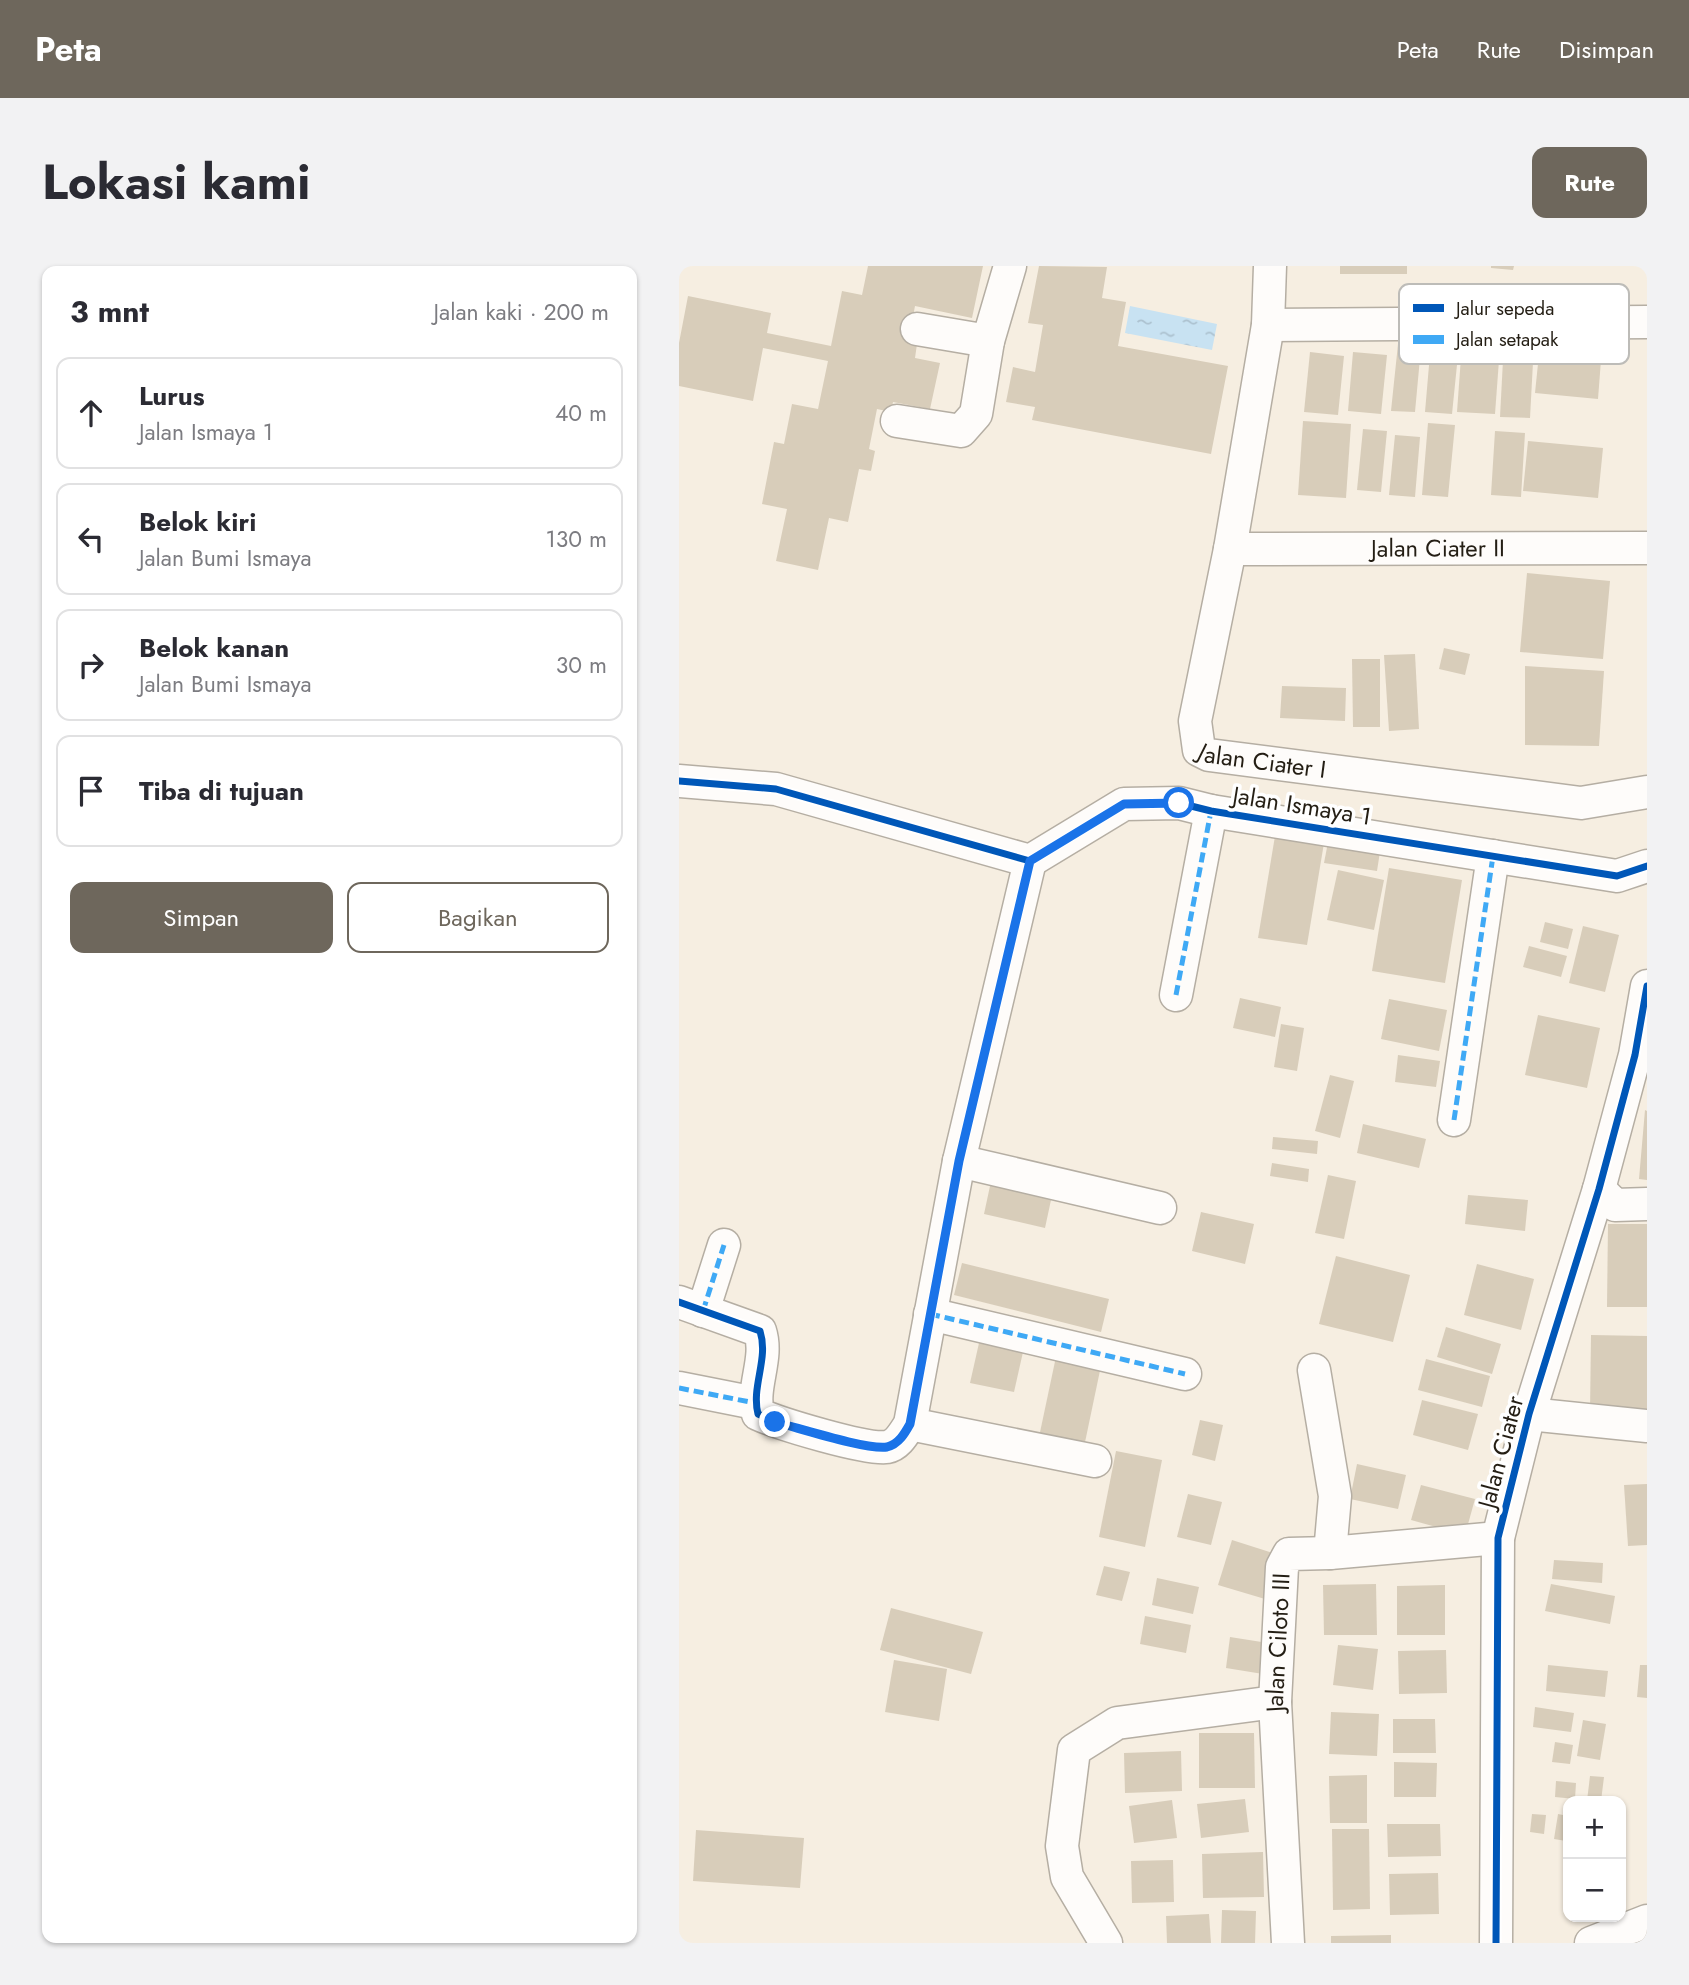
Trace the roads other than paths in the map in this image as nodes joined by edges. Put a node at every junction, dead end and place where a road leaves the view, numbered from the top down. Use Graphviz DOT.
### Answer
graph roads {
  1 [pos="1010,266"];
  2 [pos="1270,266"];
  3 [pos="1629,322"];
  4 [pos="1647,322"];
  5 [pos="1399,325"];
  6 [pos="1268,326"];
  7 [pos="917,329"];
  8 [pos="988,341"];
  9 [pos="897,421"];
  10 [pos="1647,548"];
  11 [pos="1230,549"];
  12 [pos="679,781"];
  13 [pos="1647,792"];
  14 [pos="1211,811"];
  15 [pos="1493,856"];
  16 [pos="1030,861"];
  17 [pos="1647,866"];
  18 [pos="1647,986"];
  19 [pos="1176,995"];
  20 [pos="1454,1120"];
  21 [pos="959,1161"];
  22 [pos="1599,1189"];
  23 [pos="1647,1204"];
  24 [pos="1160,1208"];
  25 [pos="724,1245"];
  26 [pos="691,1306"];
  27 [pos="930,1314"];
  28 [pos="1314,1370"];
  29 [pos="1185,1374"];
  30 [pos="679,1388"];
  31 [pos="755,1403"];
  32 [pos="1529,1414"];
  33 [pos="910,1424"];
  34 [pos="1647,1426"];
  35 [pos="1095,1461"];
  36 [pos="1498,1538"];
  37 [pos="1330,1553"];
  38 [pos="1275,1702"];
  39 [pos="1647,1921"];
  40 [pos="1106,1943"];
  41 [pos="1288,1943"];
  42 [pos="1496,1943"];
  43 [pos="1591,1943"];
  1 -- 8 [label="street"];
  2 -- 6 [label="street, Jalan Ciater I"];
  3 -- 4 [label="street"];
  5 -- 6 [label="street"];
  6 -- 11 [label="street, Jalan Ciater I"];
  7 -- 8 [label="street"];
  8 -- 9 [label="street"];
  10 -- 11 [label="street, Jalan Ciater II"];
  11 -- 13 [label="street, Jalan Ciater I"];
  12 -- 16 [label="street"];
  14 -- 15 [label="street, Jalan Ismaya 1"];
  14 -- 16 [label="street, Jalan Ismaya 1"];
  14 -- 19 [label="street"];
  15 -- 17 [label="street, Jalan Ismaya 1"];
  15 -- 20 [label="street"];
  16 -- 21 [label="street"];
  18 -- 22 [label="street, Jalan Ciater"];
  21 -- 24 [label="street"];
  21 -- 27 [label="street"];
  22 -- 23 [label="street"];
  22 -- 32 [label="street, Jalan Ciater"];
  25 -- 26 [label="street"];
  26 -- 31 [label="street"];
  27 -- 29 [label="street"];
  27 -- 33 [label="street"];
  28 -- 37 [label="street"];
  30 -- 31 [label="street"];
  31 -- 33 [label="street"];
  32 -- 34 [label="street"];
  32 -- 36 [label="street, Jalan Ciater"];
  33 -- 35 [label="street"];
  36 -- 37 [label="street, Jalan Ciloto III"];
  36 -- 42 [label="street, Jalan Ciater"];
  37 -- 38 [label="street, Jalan Ciloto III"];
  38 -- 40 [label="street"];
  38 -- 41 [label="street, Jalan Ciloto III"];
  39 -- 43 [label="street"];
}
